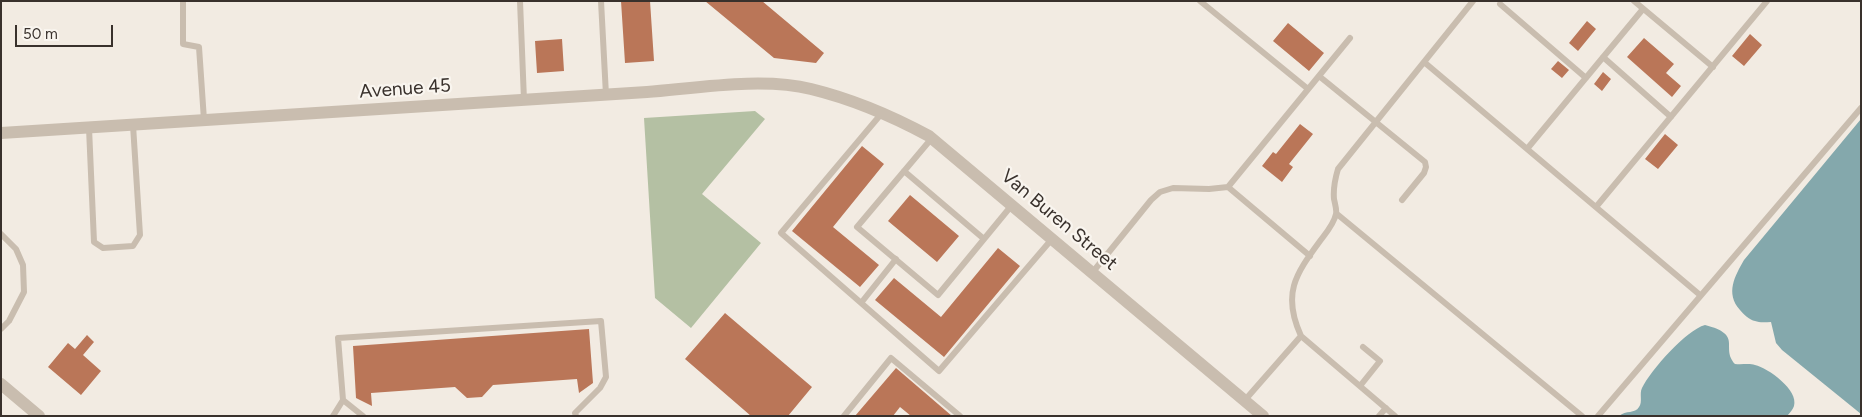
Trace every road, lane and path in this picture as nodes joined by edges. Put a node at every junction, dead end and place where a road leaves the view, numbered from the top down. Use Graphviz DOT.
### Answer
graph roads {
  1 [pos="183,1"];
  2 [pos="520,1"];
  3 [pos="601,1"];
  4 [pos="1200,1"];
  5 [pos="1473,1"];
  6 [pos="1634,1"];
  7 [pos="1767,1"];
  8 [pos="1500,4"];
  9 [pos="1643,9"];
  10 [pos="1350,38"];
  11 [pos="1604,57"];
  12 [pos="1424,62"];
  13 [pos="1713,67"];
  14 [pos="1319,76"];
  15 [pos="1586,78"];
  16 [pos="810,88"];
  17 [pos="1308,89"];
  18 [pos="606,95"];
  19 [pos="524,100"];
  20 [pos="1861,108"];
  21 [pos="882,113"];
  22 [pos="1671,117"];
  23 [pos="204,120"];
  24 [pos="1375,122"];
  25 [pos="133,125"];
  26 [pos="89,128"];
  27 [pos="1,133"];
  28 [pos="932,138"];
  29 [pos="1527,149"];
  30 [pos="904,171"];
  31 [pos="1228,187"];
  32 [pos="1402,200"];
  33 [pos="1012,205"];
  34 [pos="1596,207"];
  35 [pos="1337,214"];
  36 [pos="1,234"];
  37 [pos="984,239"];
  38 [pos="1052,239"];
  39 [pos="1310,256"];
  40 [pos="896,259"];
  41 [pos="1092,273"];
  42 [pos="1700,295"];
  43 [pos="860,302"];
  44 [pos="1,329"];
  45 [pos="1302,336"];
  46 [pos="1363,347"];
  47 [pos="1,384"];
  48 [pos="1360,386"];
  49 [pos="343,400"];
  50 [pos="1245,400"];
  51 [pos="1386,408"];
  52 [pos="574,415"];
  53 [pos="40,416"];
  54 [pos="333,416"];
  55 [pos="363,416"];
  56 [pos="844,416"];
  57 [pos="960,416"];
  58 [pos="1263,416"];
  59 [pos="1379,416"];
  60 [pos="1395,416"];
  61 [pos="1582,416"];
  62 [pos="1598,416"];
  1 -- 23 [label="lane"];
  2 -- 19 [label="lane"];
  3 -- 18 [label="lane"];
  4 -- 17 [label="lane"];
  5 -- 12 [label="lane"];
  6 -- 9 [label="lane"];
  7 -- 13 [label="lane"];
  8 -- 15 [label="lane"];
  9 -- 11 [label="lane"];
  9 -- 13 [label="lane"];
  10 -- 14 [label="lane"];
  11 -- 15 [label="lane"];
  11 -- 22 [label="lane"];
  12 -- 24 [label="lane"];
  12 -- 29 [label="lane"];
  13 -- 22 [label="lane"];
  14 -- 17 [label="lane"];
  14 -- 24 [label="lane"];
  15 -- 29 [label="lane"];
  16 -- 18 [label="street, Avenue 45"];
  16 -- 21 [label="street, Van Buren Street"];
  17 -- 31 [label="lane"];
  18 -- 19 [label="street, Avenue 45"];
  19 -- 23 [label="street, Avenue 45"];
  20 -- 42 [label="lane"];
  21 -- 28 [label="street, Van Buren Street"];
  21 -- 43 [label="lane"];
  22 -- 34 [label="lane"];
  23 -- 25 [label="street, Avenue 45"];
  24 -- 32 [label="lane"];
  24 -- 35 [label="lane"];
  25 -- 26 [label="street, Avenue 45"];
  25 -- 26 [label="lane"];
  26 -- 27 [label="street, Avenue 45"];
  28 -- 30 [label="lane"];
  28 -- 33 [label="street, Van Buren Street"];
  29 -- 34 [label="lane"];
  30 -- 37 [label="lane"];
  30 -- 40 [label="lane"];
  31 -- 39 [label="lane"];
  31 -- 41 [label="lane"];
  33 -- 37 [label="lane"];
  33 -- 38 [label="street, Van Buren Street"];
  34 -- 42 [label="lane"];
  35 -- 39 [label="lane"];
  35 -- 61 [label="lane"];
  36 -- 44 [label="lane"];
  37 -- 40 [label="lane"];
  38 -- 41 [label="street, Van Buren Street"];
  38 -- 43 [label="lane"];
  39 -- 45 [label="lane"];
  40 -- 43 [label="lane"];
  41 -- 50 [label="street, Van Buren Street"];
  42 -- 62 [label="lane"];
  45 -- 48 [label="lane"];
  45 -- 50 [label="lane"];
  46 -- 48 [label="lane"];
  47 -- 53 [label="street"];
  48 -- 51 [label="lane"];
  49 -- 52 [label="lane"];
  49 -- 54 [label="lane"];
  49 -- 55 [label="lane"];
  50 -- 58 [label="street, Van Buren Street"];
  51 -- 59 [label="lane"];
  51 -- 60 [label="lane"];
  56 -- 57 [label="lane"];
}
